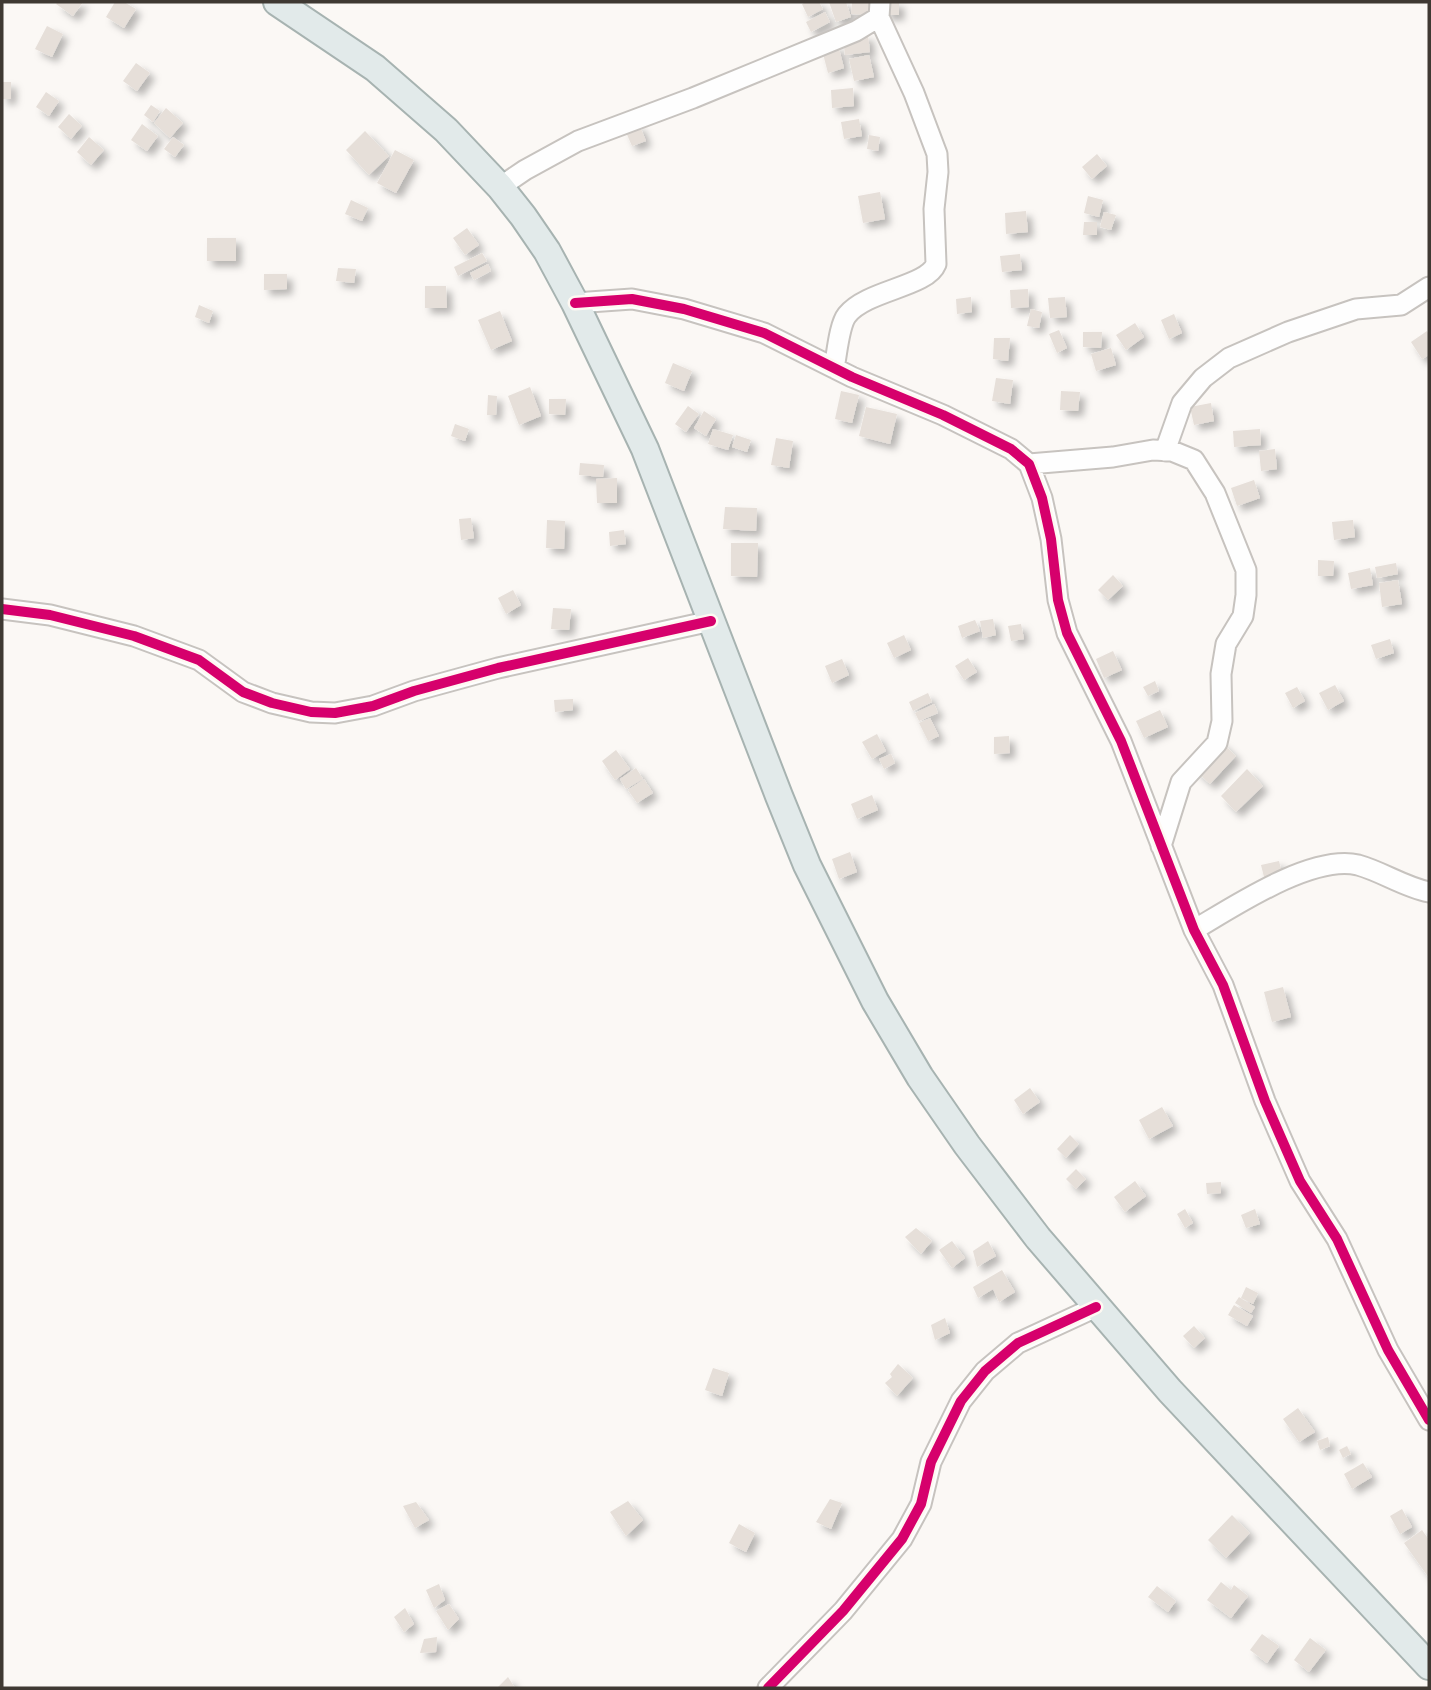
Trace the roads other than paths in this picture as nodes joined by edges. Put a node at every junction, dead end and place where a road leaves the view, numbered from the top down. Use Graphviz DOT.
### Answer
graph roads {
  1 [pos="277,2"];
  2 [pos="879,10"];
  3 [pos="500,187"];
  4 [pos="1429,287"];
  5 [pos="575,303"];
  6 [pos="834,368"];
  7 [pos="1165,451"];
  8 [pos="1029,464"];
  9 [pos="2,610"];
  10 [pos="711,621"];
  11 [pos="1161,846"];
  12 [pos="1429,892"];
  13 [pos="1194,930"];
  14 [pos="1096,1307"];
  15 [pos="1429,1420"];
  16 [pos="1429,1666"];
  17 [pos="768,1688"];
  1 -- 3 [label="main road"];
  2 -- 3 [label="street"];
  2 -- 6 [label="street"];
  3 -- 5 [label="main road"];
  4 -- 7 [label="street"];
  5 -- 6 [label="street"];
  5 -- 10 [label="main road"];
  6 -- 8 [label="street"];
  7 -- 8 [label="street"];
  7 -- 11 [label="street"];
  8 -- 11 [label="street"];
  9 -- 10 [label="street"];
  10 -- 14 [label="main road"];
  11 -- 13 [label="street"];
  12 -- 13 [label="street"];
  13 -- 15 [label="street"];
  14 -- 16 [label="main road"];
  14 -- 17 [label="street"];
}
